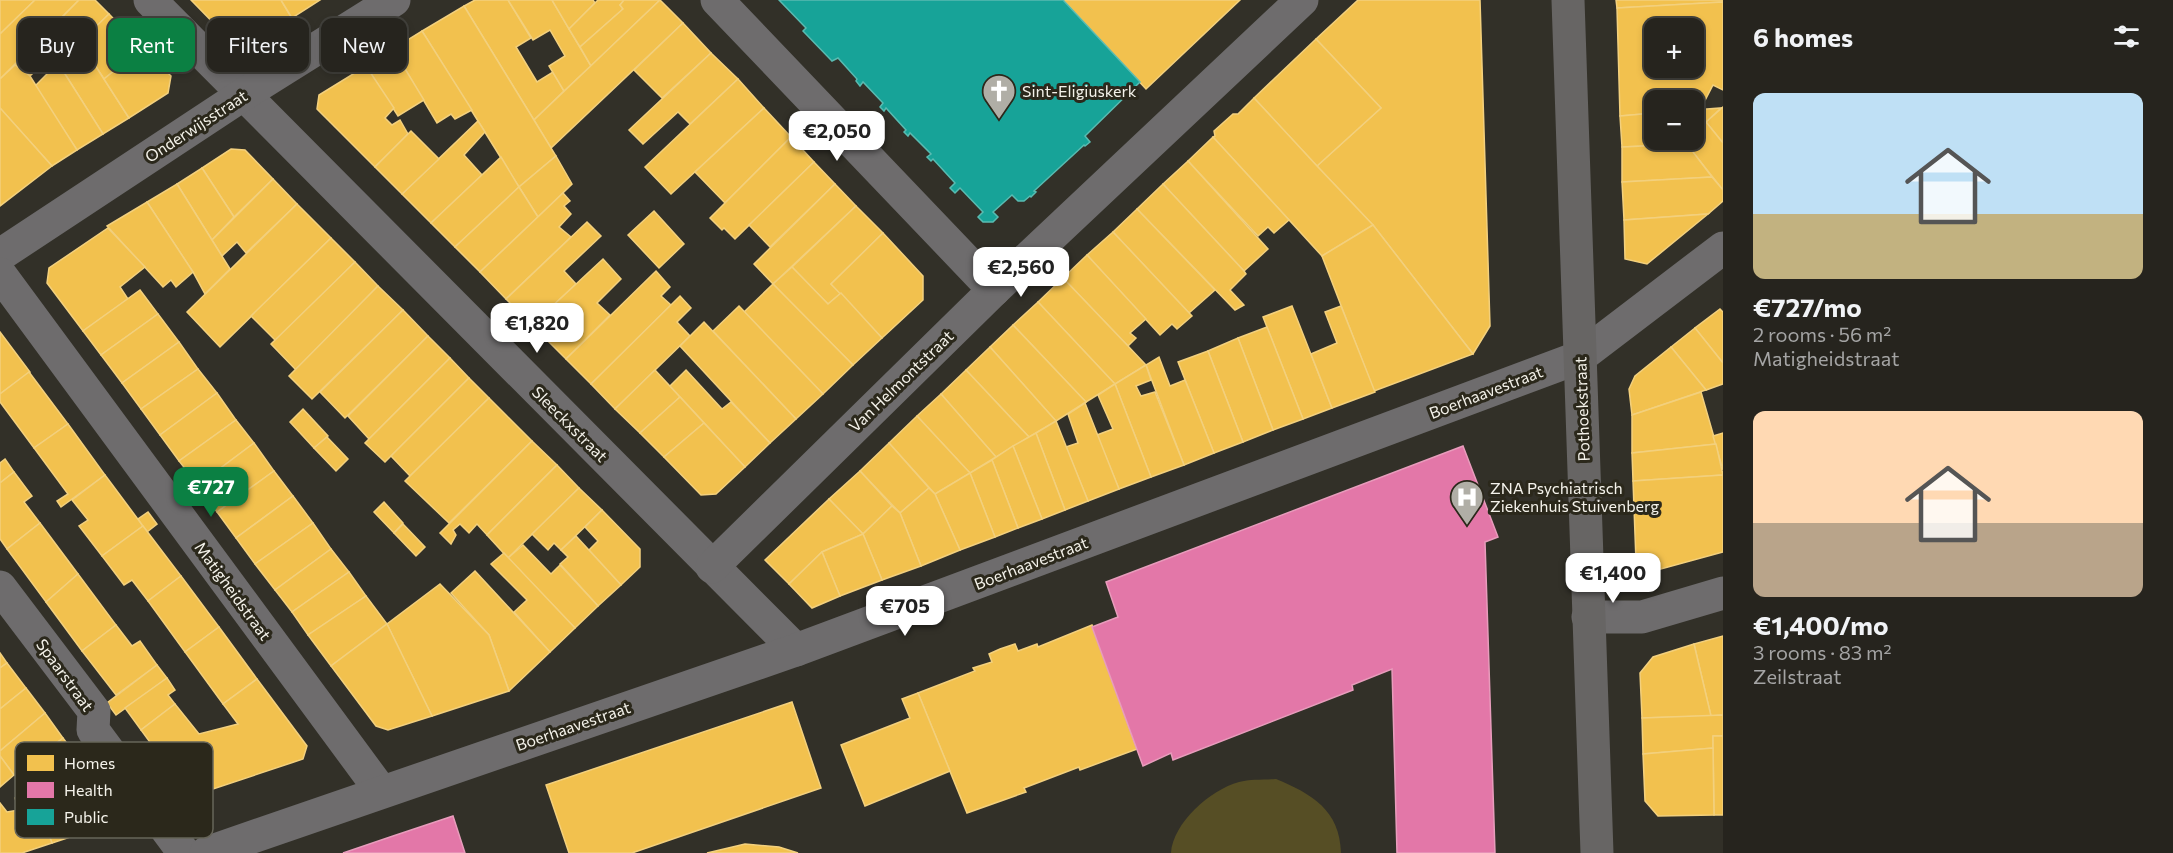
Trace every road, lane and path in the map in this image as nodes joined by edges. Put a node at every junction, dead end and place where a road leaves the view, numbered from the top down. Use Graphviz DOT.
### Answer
graph roads {
  1 [pos="150,0"];
  2 [pos="394,0"];
  3 [pos="717,0"];
  4 [pos="1302,0"];
  5 [pos="1568,0"];
  6 [pos="244,94"];
  7 [pos="1723,248"];
  8 [pos="0,255"];
  9 [pos="0,274"];
  10 [pos="994,290"];
  11 [pos="1580,357"];
  12 [pos="712,567"];
  13 [pos="0,587"];
  14 [pos="1723,593"];
  15 [pos="1588,617"];
  16 [pos="796,650"];
  17 [pos="102,742"];
  18 [pos="381,791"];
  19 [pos="173,838"];
  20 [pos="184,853"];
  21 [pos="206,853"];
  22 [pos="1597,853"];
  1 -- 6 [label="street, Sleeckxstraat"];
  2 -- 6 [label="street, Onderwijsstraat"];
  3 -- 10 [label="street"];
  4 -- 10 [label="street, Van Helmontstraat"];
  5 -- 11 [label="street, Pothoekstraat"];
  6 -- 8 [label="street, Onderwijsstraat"];
  6 -- 12 [label="street, Sleeckxstraat"];
  7 -- 11 [label="street, Boerhaavestraat"];
  9 -- 18 [label="street, Matigheidstraat"];
  10 -- 12 [label="street, Van Helmontstraat"];
  11 -- 15 [label="street, Pothoekstraat"];
  11 -- 16 [label="street, Boerhaavestraat"];
  12 -- 16 [label="street, Sleeckxstraat"];
  13 -- 17 [label="street, Spaarstraat"];
  14 -- 15 [label="street"];
  15 -- 22 [label="street, Pothoekstraat"];
  16 -- 18 [label="street, Boerhaavestraat"];
  18 -- 21 [label="street, Boerhaavestraat"];
  19 -- 20 [label="street, Spaarstraat"];
}
